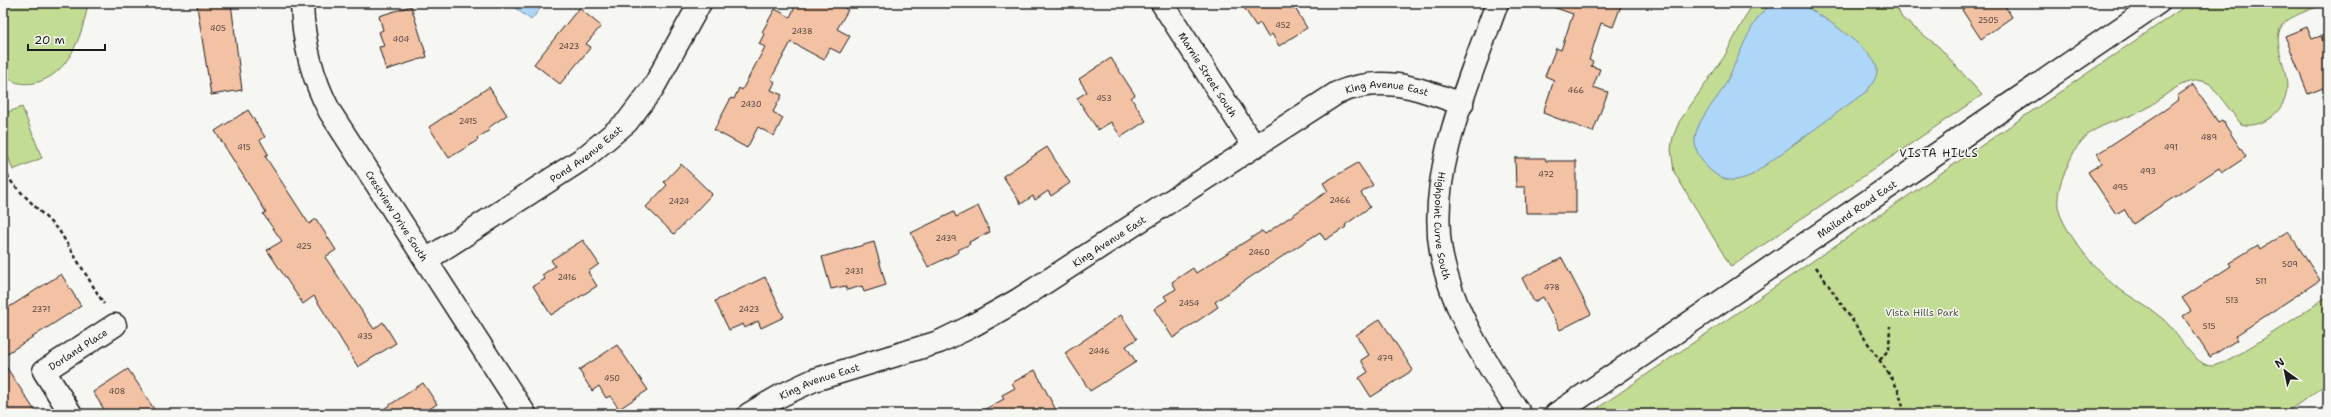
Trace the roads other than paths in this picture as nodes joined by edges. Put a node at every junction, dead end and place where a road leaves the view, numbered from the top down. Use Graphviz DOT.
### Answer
graph roads {
  1 [pos="302,3"];
  2 [pos="700,3"];
  3 [pos="1162,3"];
  4 [pos="1497,3"];
  5 [pos="2158,3"];
  6 [pos="1462,104"];
  7 [pos="1254,146"];
  8 [pos="426,260"];
  9 [pos="115,325"];
  10 [pos="71,414"];
  11 [pos="525,414"];
  12 [pos="749,414"];
  13 [pos="1520,414"];
  14 [pos="1556,414"];
  1 -- 8 [label="street, Crestview Drive South"];
  2 -- 8 [label="street, Pond Avenue East"];
  3 -- 7 [label="street, Marnie Street South"];
  4 -- 6 [label="street, Highpoint Curve South"];
  5 -- 14 [label="street, Mailand Road East"];
  6 -- 7 [label="street, King Avenue East"];
  6 -- 13 [label="street, Highpoint Curve South"];
  7 -- 12 [label="street, King Avenue East"];
  8 -- 11 [label="street, Crestview Drive South"];
  9 -- 10 [label="street, Dorland Place"];
}
